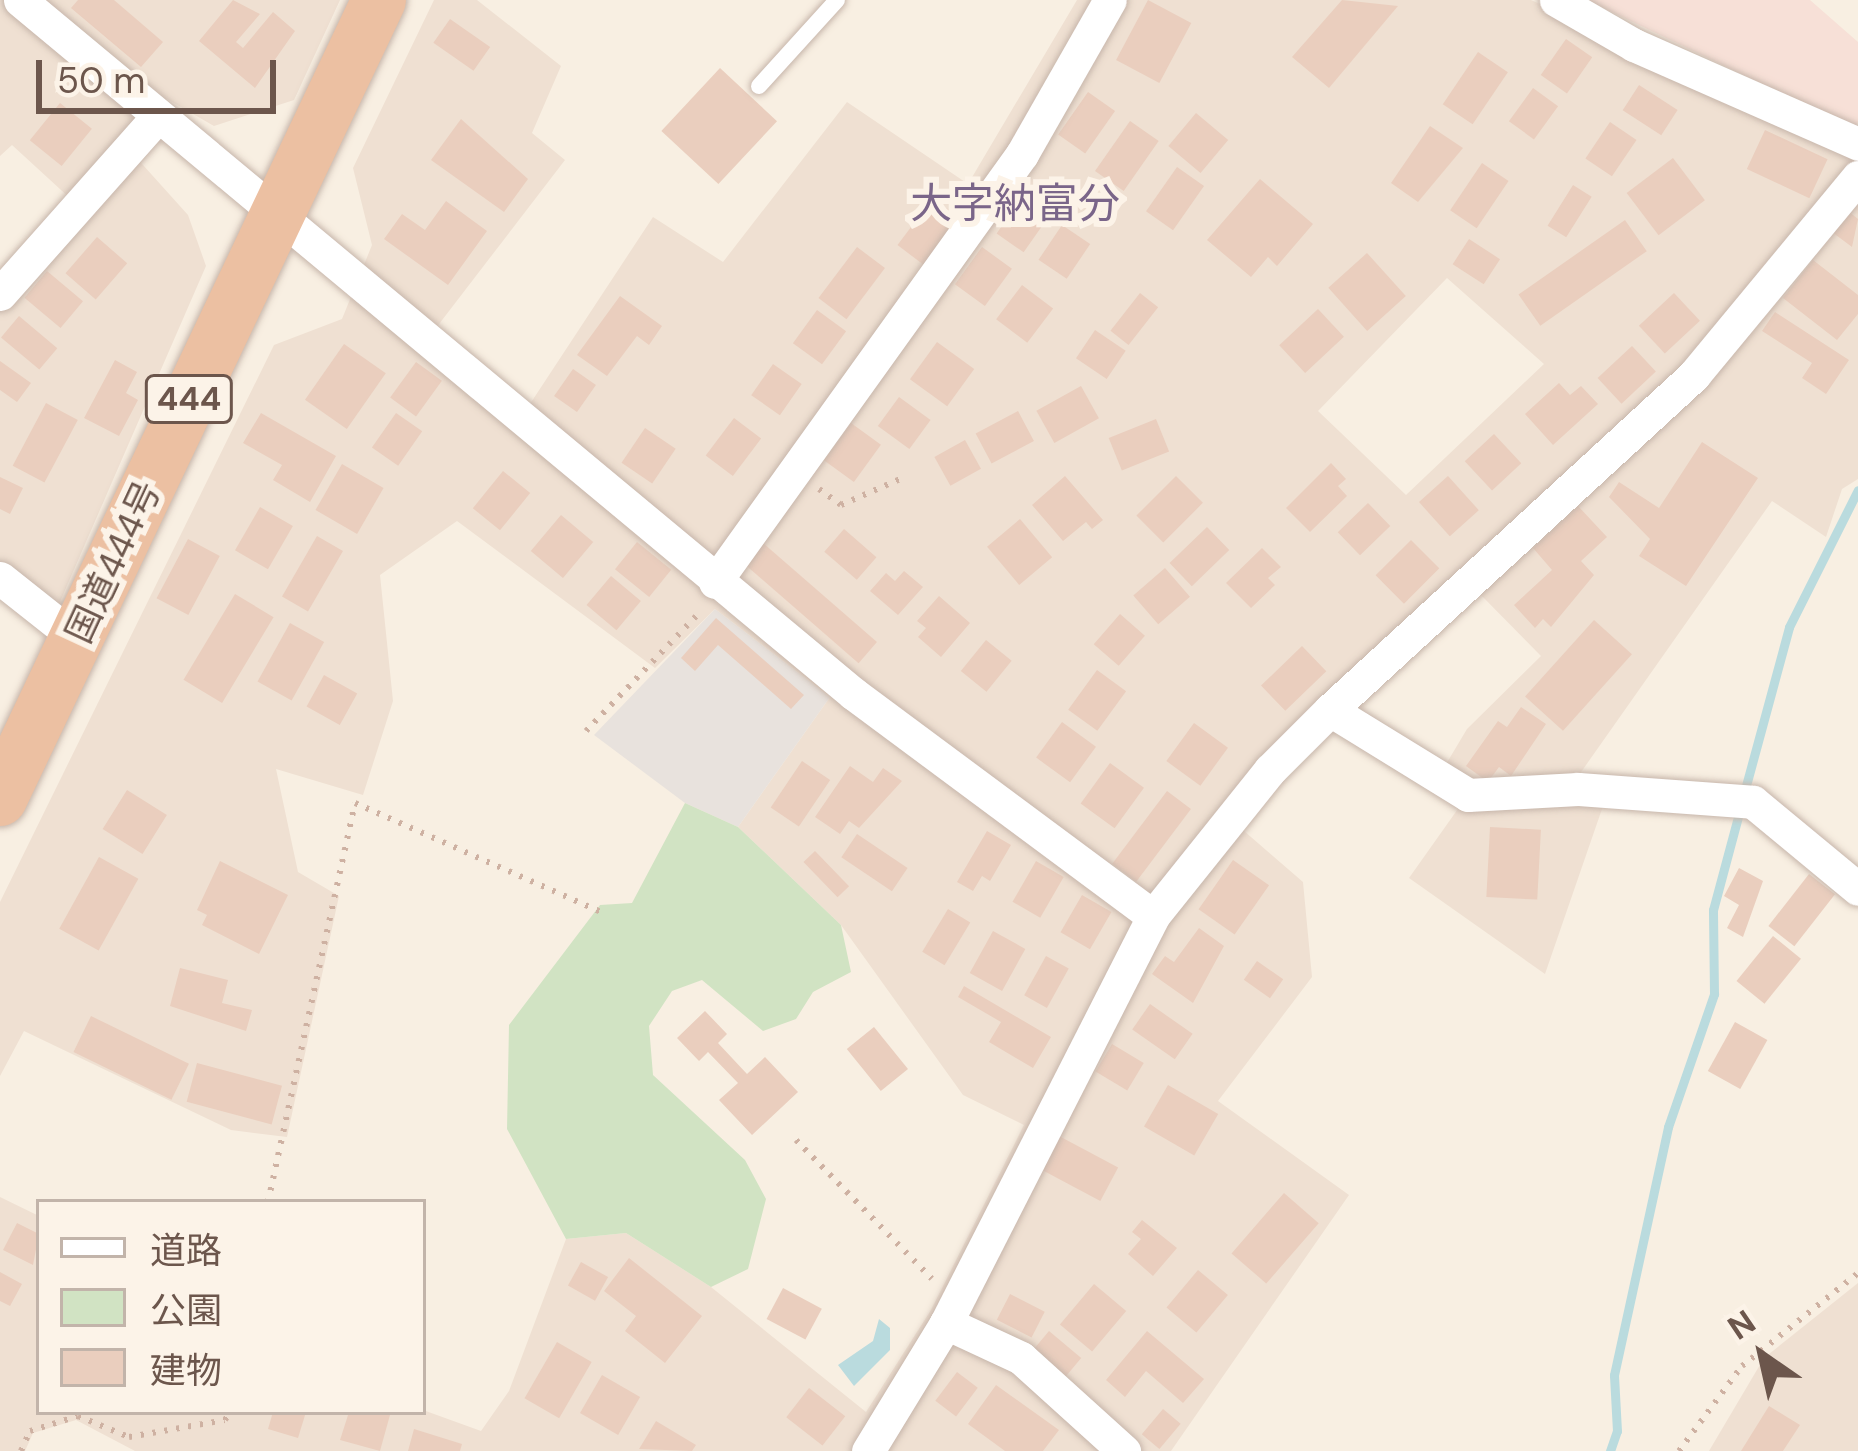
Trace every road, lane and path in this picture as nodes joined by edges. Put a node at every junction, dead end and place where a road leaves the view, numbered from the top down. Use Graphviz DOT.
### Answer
graph roads {
  1 [pos="20,0"];
  2 [pos="379,0"];
  3 [pos="837,0"];
  4 [pos="1110,0"];
  5 [pos="1556,0"];
  6 [pos="759,86"];
  7 [pos="157,117"];
  8 [pos="1858,144"];
  9 [pos="1858,177"];
  10 [pos="274,216"];
  11 [pos="0,293"];
  12 [pos="795,471"];
  13 [pos="900,479"];
  14 [pos="0,578"];
  15 [pos="716,582"];
  16 [pos="77,639"];
  17 [pos="1330,710"];
  18 [pos="586,731"];
  19 [pos="0,799"];
  20 [pos="1858,890"];
  21 [pos="604,914"];
  22 [pos="1153,916"];
  23 [pos="796,1140"];
  24 [pos="269,1199"];
  25 [pos="1858,1273"];
  26 [pos="953,1310"];
  27 [pos="228,1415"];
  28 [pos="21,1451"];
  29 [pos="868,1451"];
  30 [pos="1124,1451"];
  31 [pos="1679,1451"];
  1 -- 7 [label="street"];
  2 -- 10 [label="highway, 国道444号 / 444"];
  3 -- 6 [label="lane"];
  4 -- 12 [label="street"];
  5 -- 8 [label="street"];
  7 -- 10 [label="street"];
  7 -- 11 [label="street"];
  9 -- 17 [label="street"];
  10 -- 15 [label="street"];
  10 -- 16 [label="highway, 国道444号 / 444"];
  12 -- 13 [label="path"];
  12 -- 15 [label="street"];
  14 -- 16 [label="street"];
  15 -- 18 [label="path"];
  15 -- 22 [label="street"];
  16 -- 19 [label="highway, 国道444号 / 444"];
  17 -- 20 [label="street"];
  17 -- 22 [label="street"];
  21 -- 24 [label="path"];
  22 -- 26 [label="street"];
  23 -- 26 [label="path"];
  25 -- 31 [label="path"];
  26 -- 29 [label="street"];
  26 -- 30 [label="street"];
  27 -- 28 [label="path"];
}
